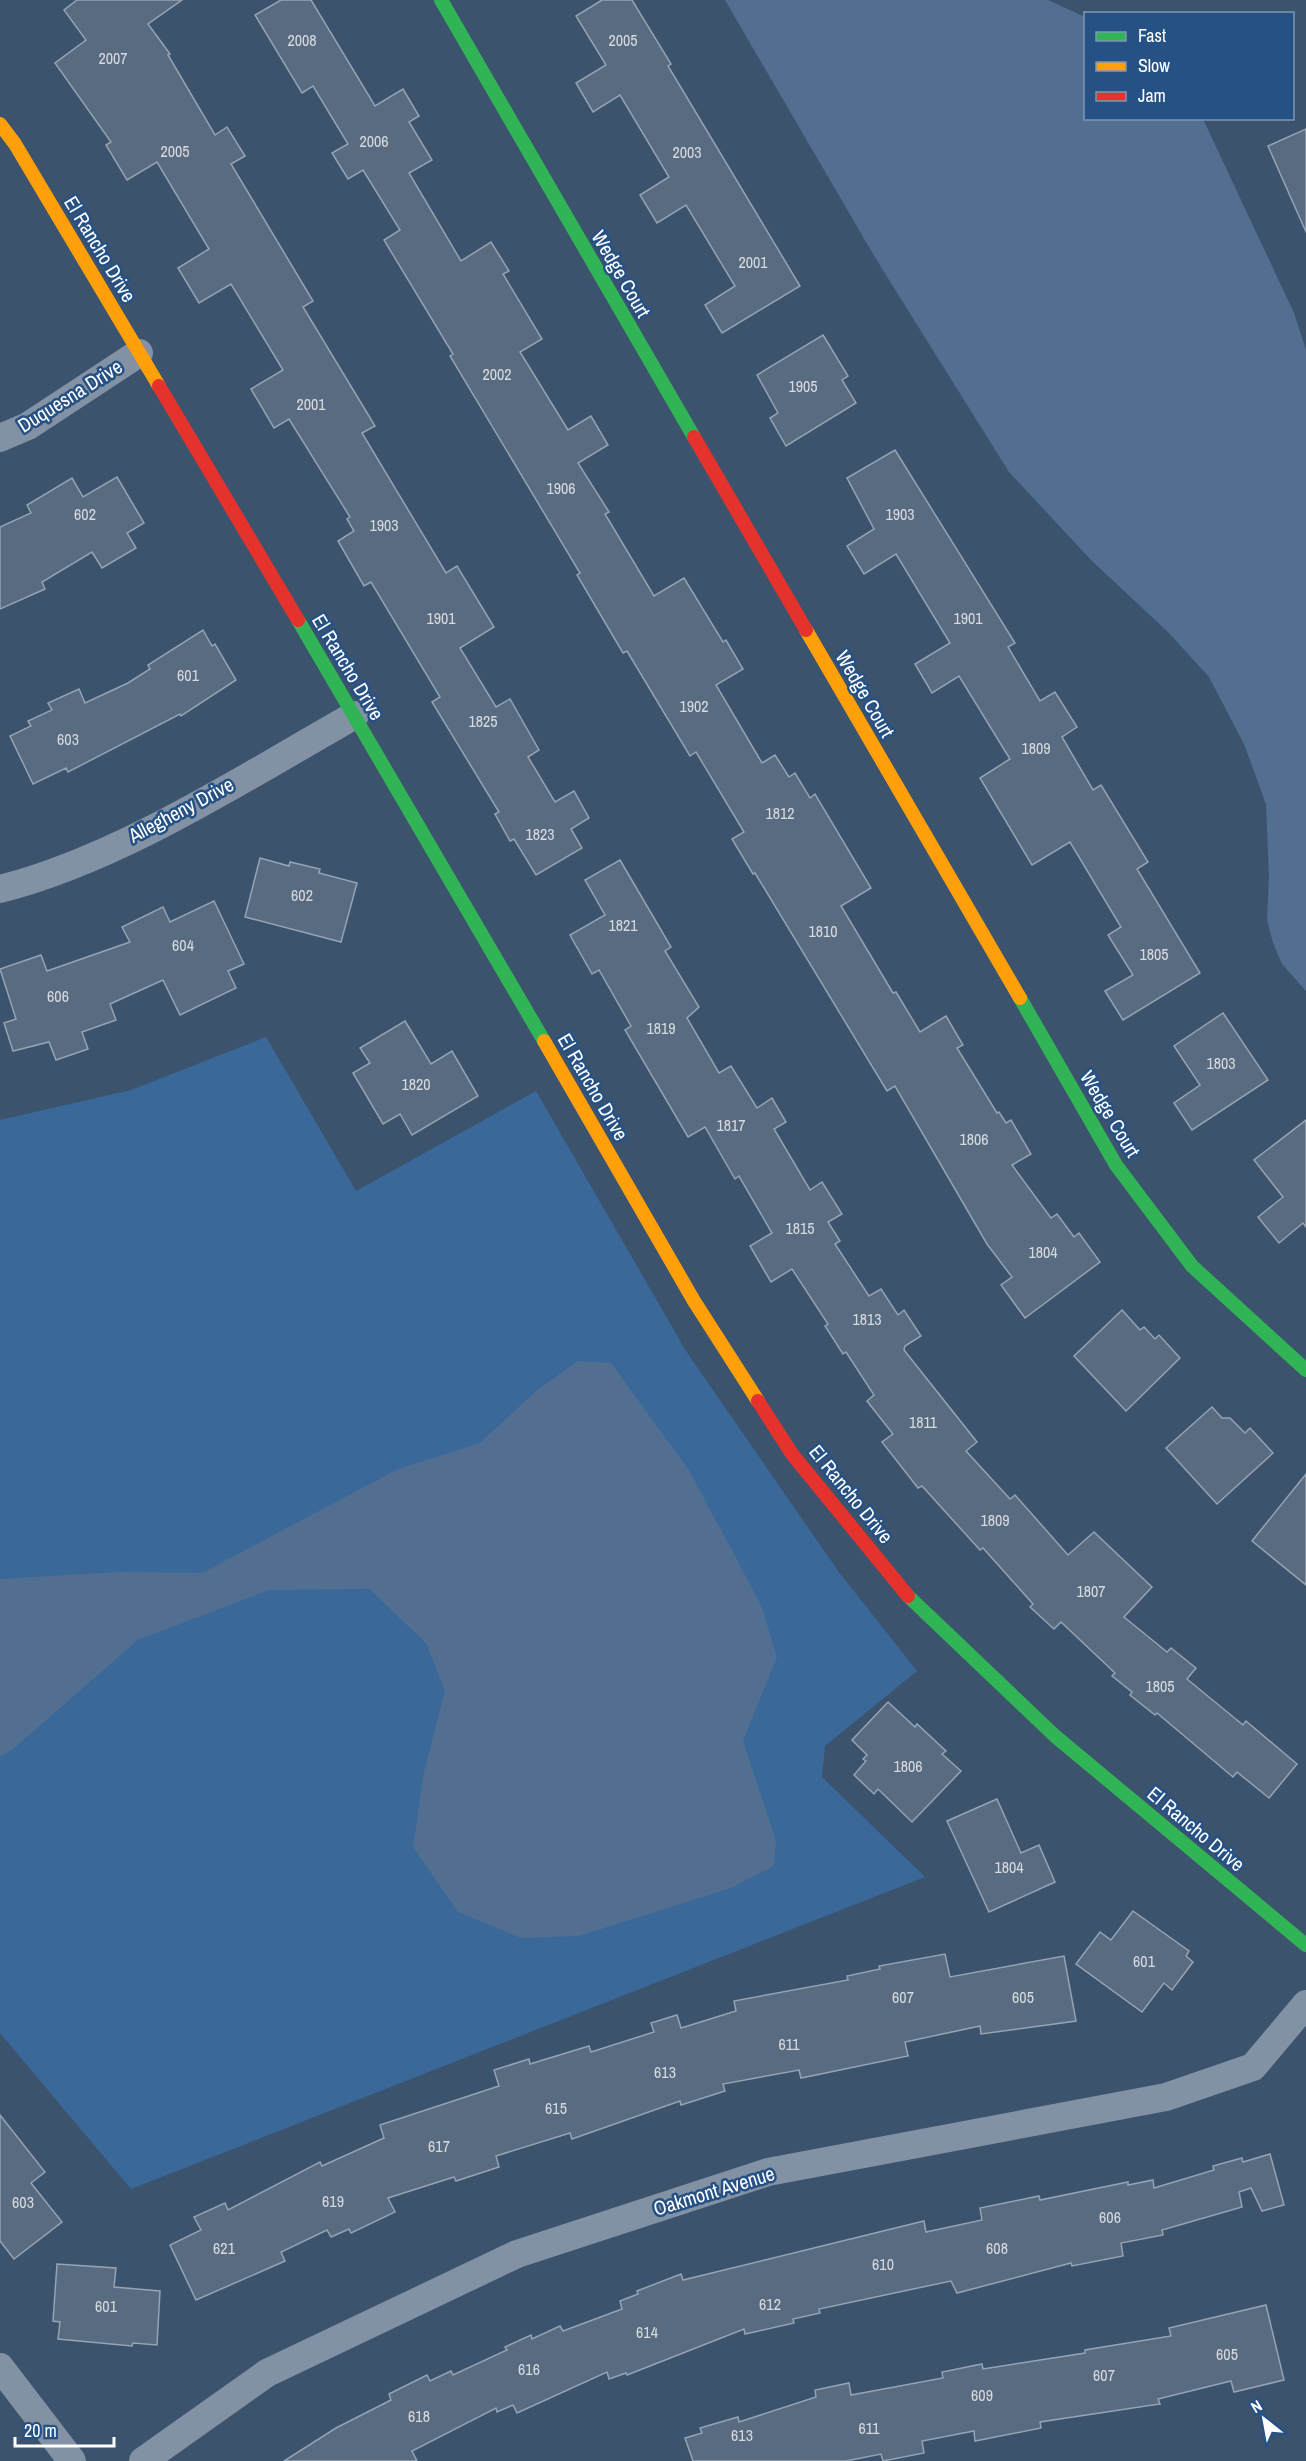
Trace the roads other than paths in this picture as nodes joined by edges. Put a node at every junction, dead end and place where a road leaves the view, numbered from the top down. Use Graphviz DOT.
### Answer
graph roads {
  1 [pos="441,0"];
  2 [pos="0,124"];
  3 [pos="139,353"];
  4 [pos="0,438"];
  5 [pos="355,715"];
  6 [pos="0,889"];
  7 [pos="1306,1370"];
  8 [pos="1306,1945"];
  9 [pos="1306,2004"];
  10 [pos="0,2367"];
  11 [pos="72,2461"];
  12 [pos="143,2461"];
  1 -- 7 [label="street, Wedge Court"];
  2 -- 3 [label="street, El Rancho Drive"];
  3 -- 4 [label="street, Duquesna Drive"];
  3 -- 5 [label="street, El Rancho Drive"];
  5 -- 6 [label="street, Allegheny Drive"];
  5 -- 8 [label="street, El Rancho Drive"];
  9 -- 12 [label="street, Oakmont Avenue"];
  10 -- 11 [label="street"];
}
